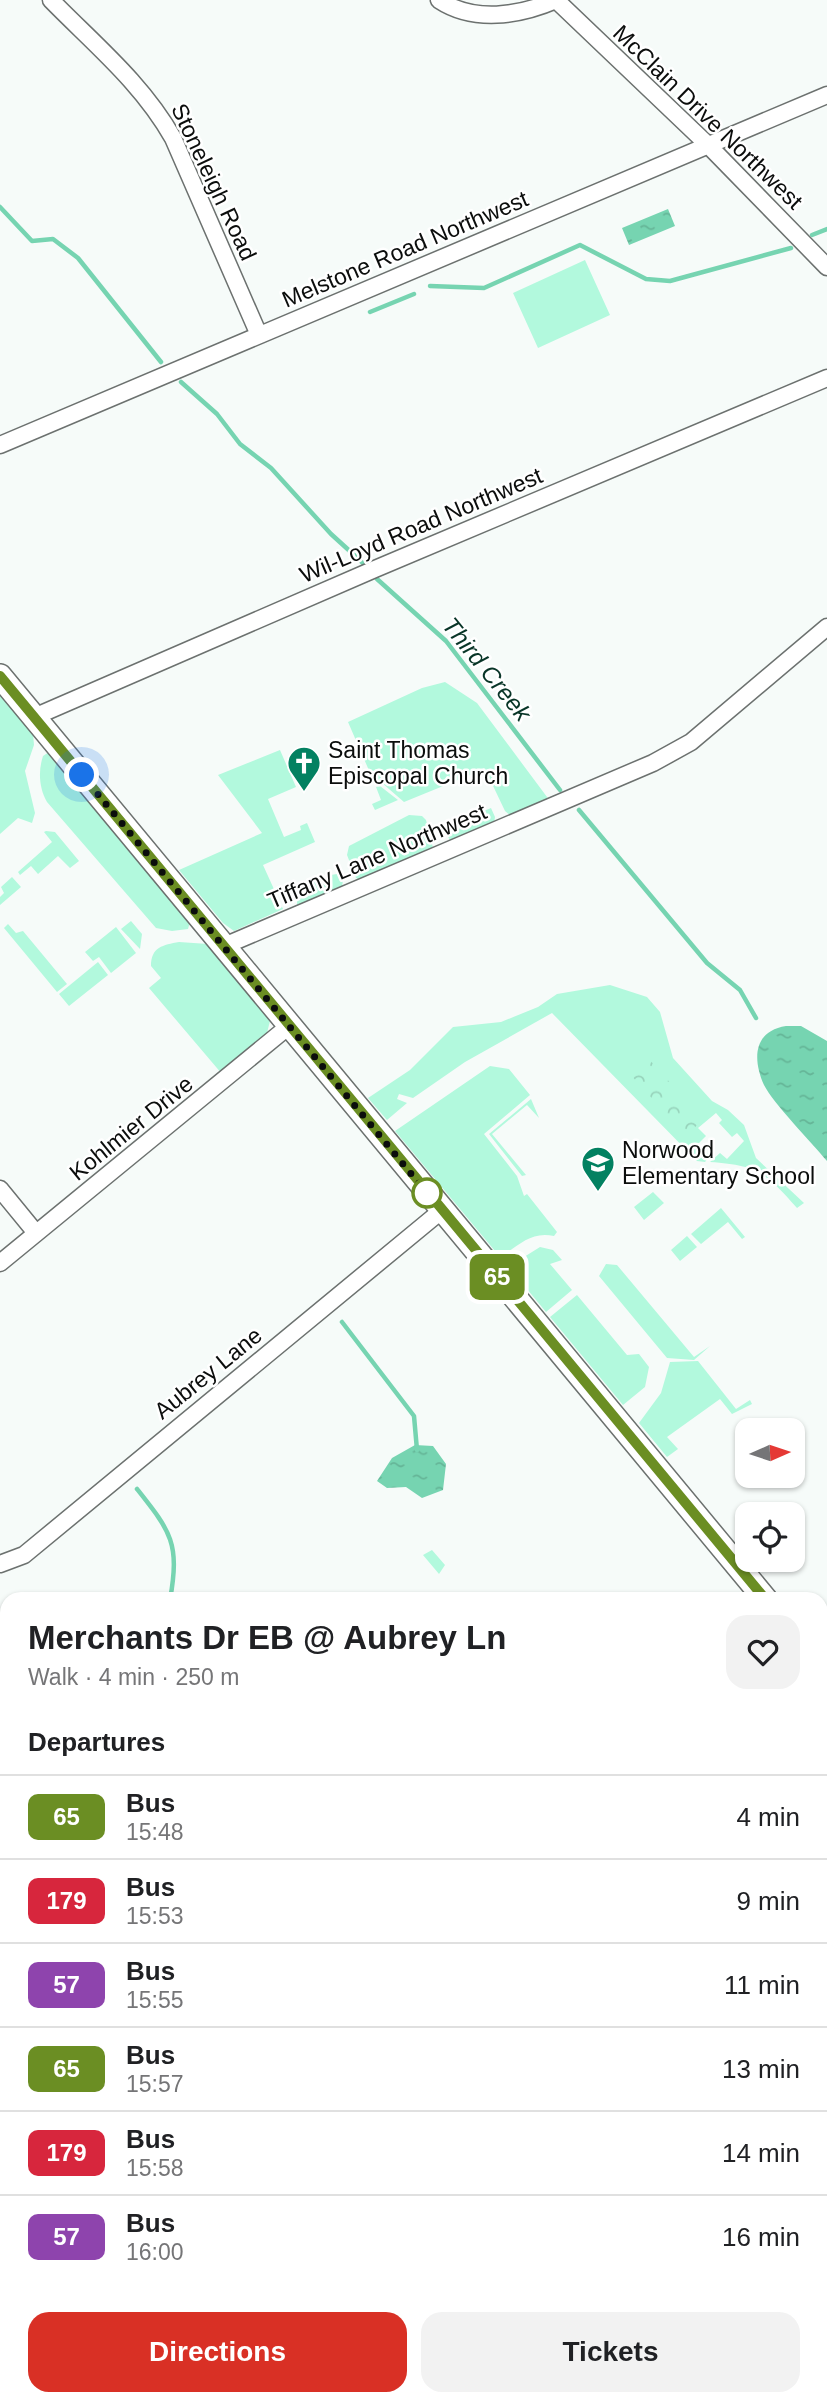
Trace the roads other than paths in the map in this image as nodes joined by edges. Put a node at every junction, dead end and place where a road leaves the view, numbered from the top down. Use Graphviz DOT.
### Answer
graph roads {
  1 [pos="51,0"];
  2 [pos="439,0"];
  3 [pos="556,0"];
  4 [pos="827,95"];
  5 [pos="708,145"];
  6 [pos="827,267"];
  7 [pos="259,335"];
  8 [pos="827,378"];
  9 [pos="0,445"];
  10 [pos="827,627"];
  11 [pos="0,676"];
  12 [pos="34,718"];
  13 [pos="224,946"];
  14 [pos="289,1026"];
  15 [pos="0,1189"];
  16 [pos="441,1211"];
  17 [pos="36,1233"];
  18 [pos="0,1264"];
  19 [pos="0,1564"];
  20 [pos="759,1592"];
  1 -- 7 [label="street, Stoneleigh Road"];
  2 -- 3 [label="street"];
  3 -- 5 [label="street, McClain Drive Northwest"];
  4 -- 5 [label="street, Melstone Road Northwest"];
  5 -- 6 [label="street, McClain Drive Northwest"];
  5 -- 7 [label="street, Melstone Road Northwest"];
  7 -- 9 [label="street, Melstone Road Northwest"];
  8 -- 12 [label="street, Wil-Loyd Road Northwest"];
  10 -- 13 [label="street, Tiffany Lane Northwest"];
  11 -- 12 [label="main road"];
  12 -- 13 [label="main road"];
  13 -- 14 [label="main road"];
  14 -- 16 [label="main road"];
  14 -- 17 [label="street, Kohlmier Drive"];
  15 -- 17 [label="street"];
  16 -- 19 [label="street, Aubrey Lane"];
  16 -- 20 [label="main road"];
  17 -- 18 [label="street, Kohlmier Drive"];
}
